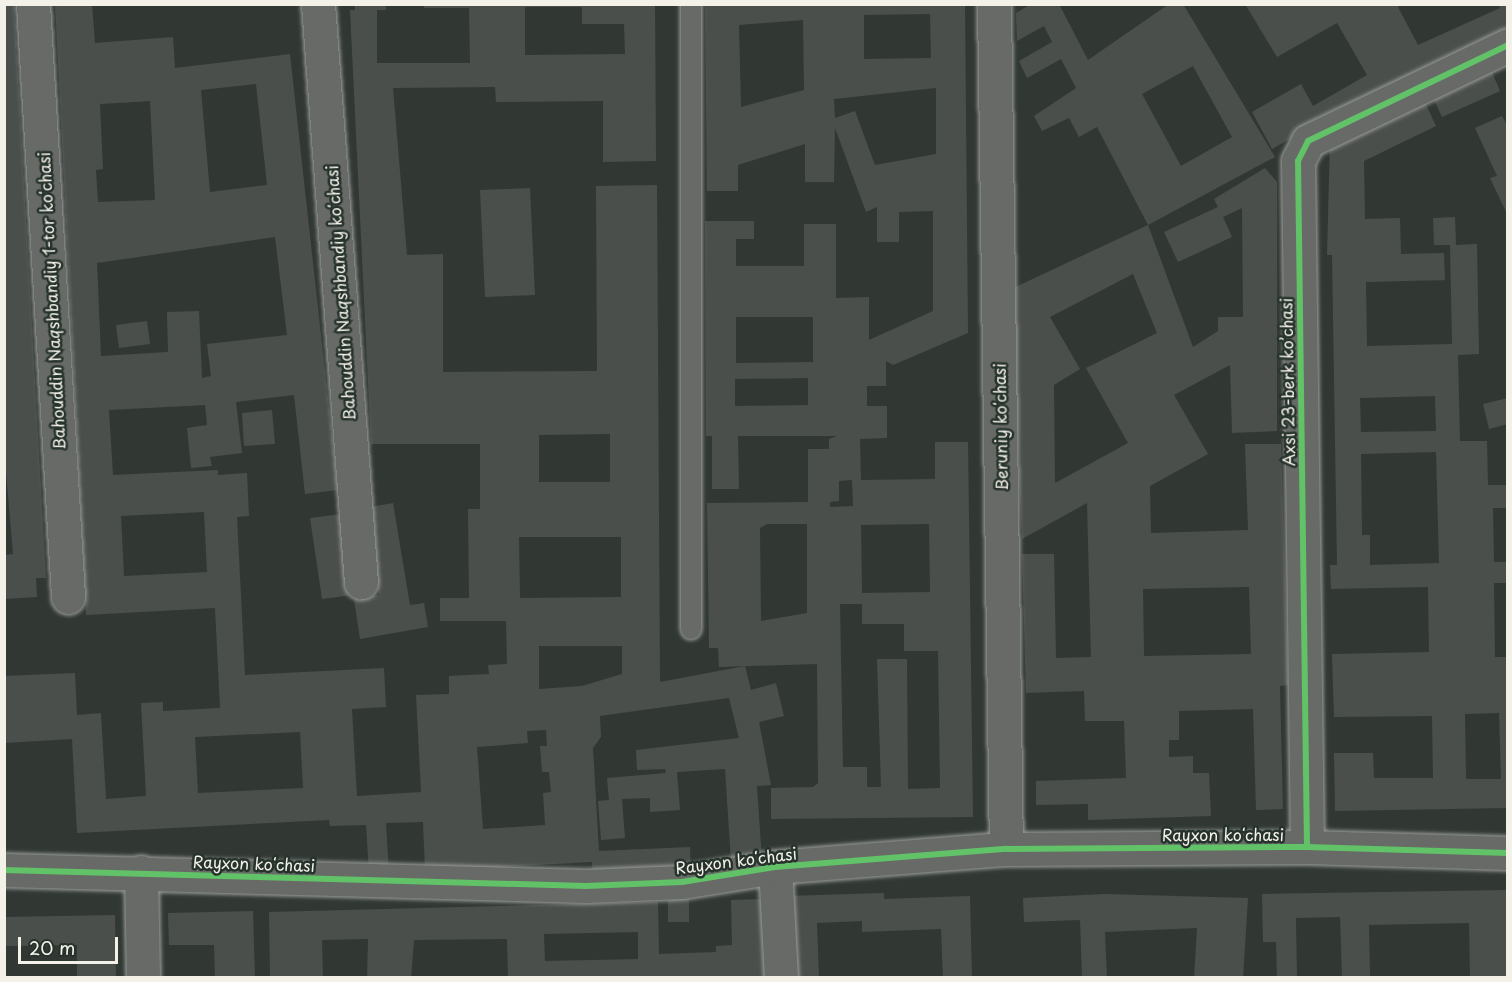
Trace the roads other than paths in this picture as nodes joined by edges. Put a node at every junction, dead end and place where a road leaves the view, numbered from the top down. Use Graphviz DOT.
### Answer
graph roads {
  1 [pos="33,4"];
  2 [pos="318,4"];
  3 [pos="691,4"];
  4 [pos="994,4"];
  5 [pos="1508,45"];
  6 [pos="361,582"];
  7 [pos="68,597"];
  8 [pos="691,630"];
  9 [pos="1307,847"];
  10 [pos="1006,849"];
  11 [pos="1508,853"];
  12 [pos="775,867"];
  13 [pos="4,870"];
  14 [pos="141,872"];
  15 [pos="143,978"];
  16 [pos="781,978"];
  1 -- 7 [label="street, Bahouddin Naqshbandiy 1-tor koʻchasi"];
  2 -- 6 [label="street, Bahouddin Naqshbandiy koʻchasi"];
  3 -- 8 [label="lane"];
  4 -- 10 [label="street, Beruniy koʻchasi"];
  5 -- 9 [label="street, Аxsi 23-berk koʼchasi"];
  9 -- 10 [label="street, Rayxon koʻchasi"];
  9 -- 11 [label="street, Rayxon koʻchasi"];
  10 -- 12 [label="street, Rayxon koʻchasi"];
  12 -- 14 [label="street, Rayxon koʻchasi"];
  12 -- 16 [label="street"];
  13 -- 14 [label="street, Rayxon koʻchasi"];
  14 -- 15 [label="street"];
}
